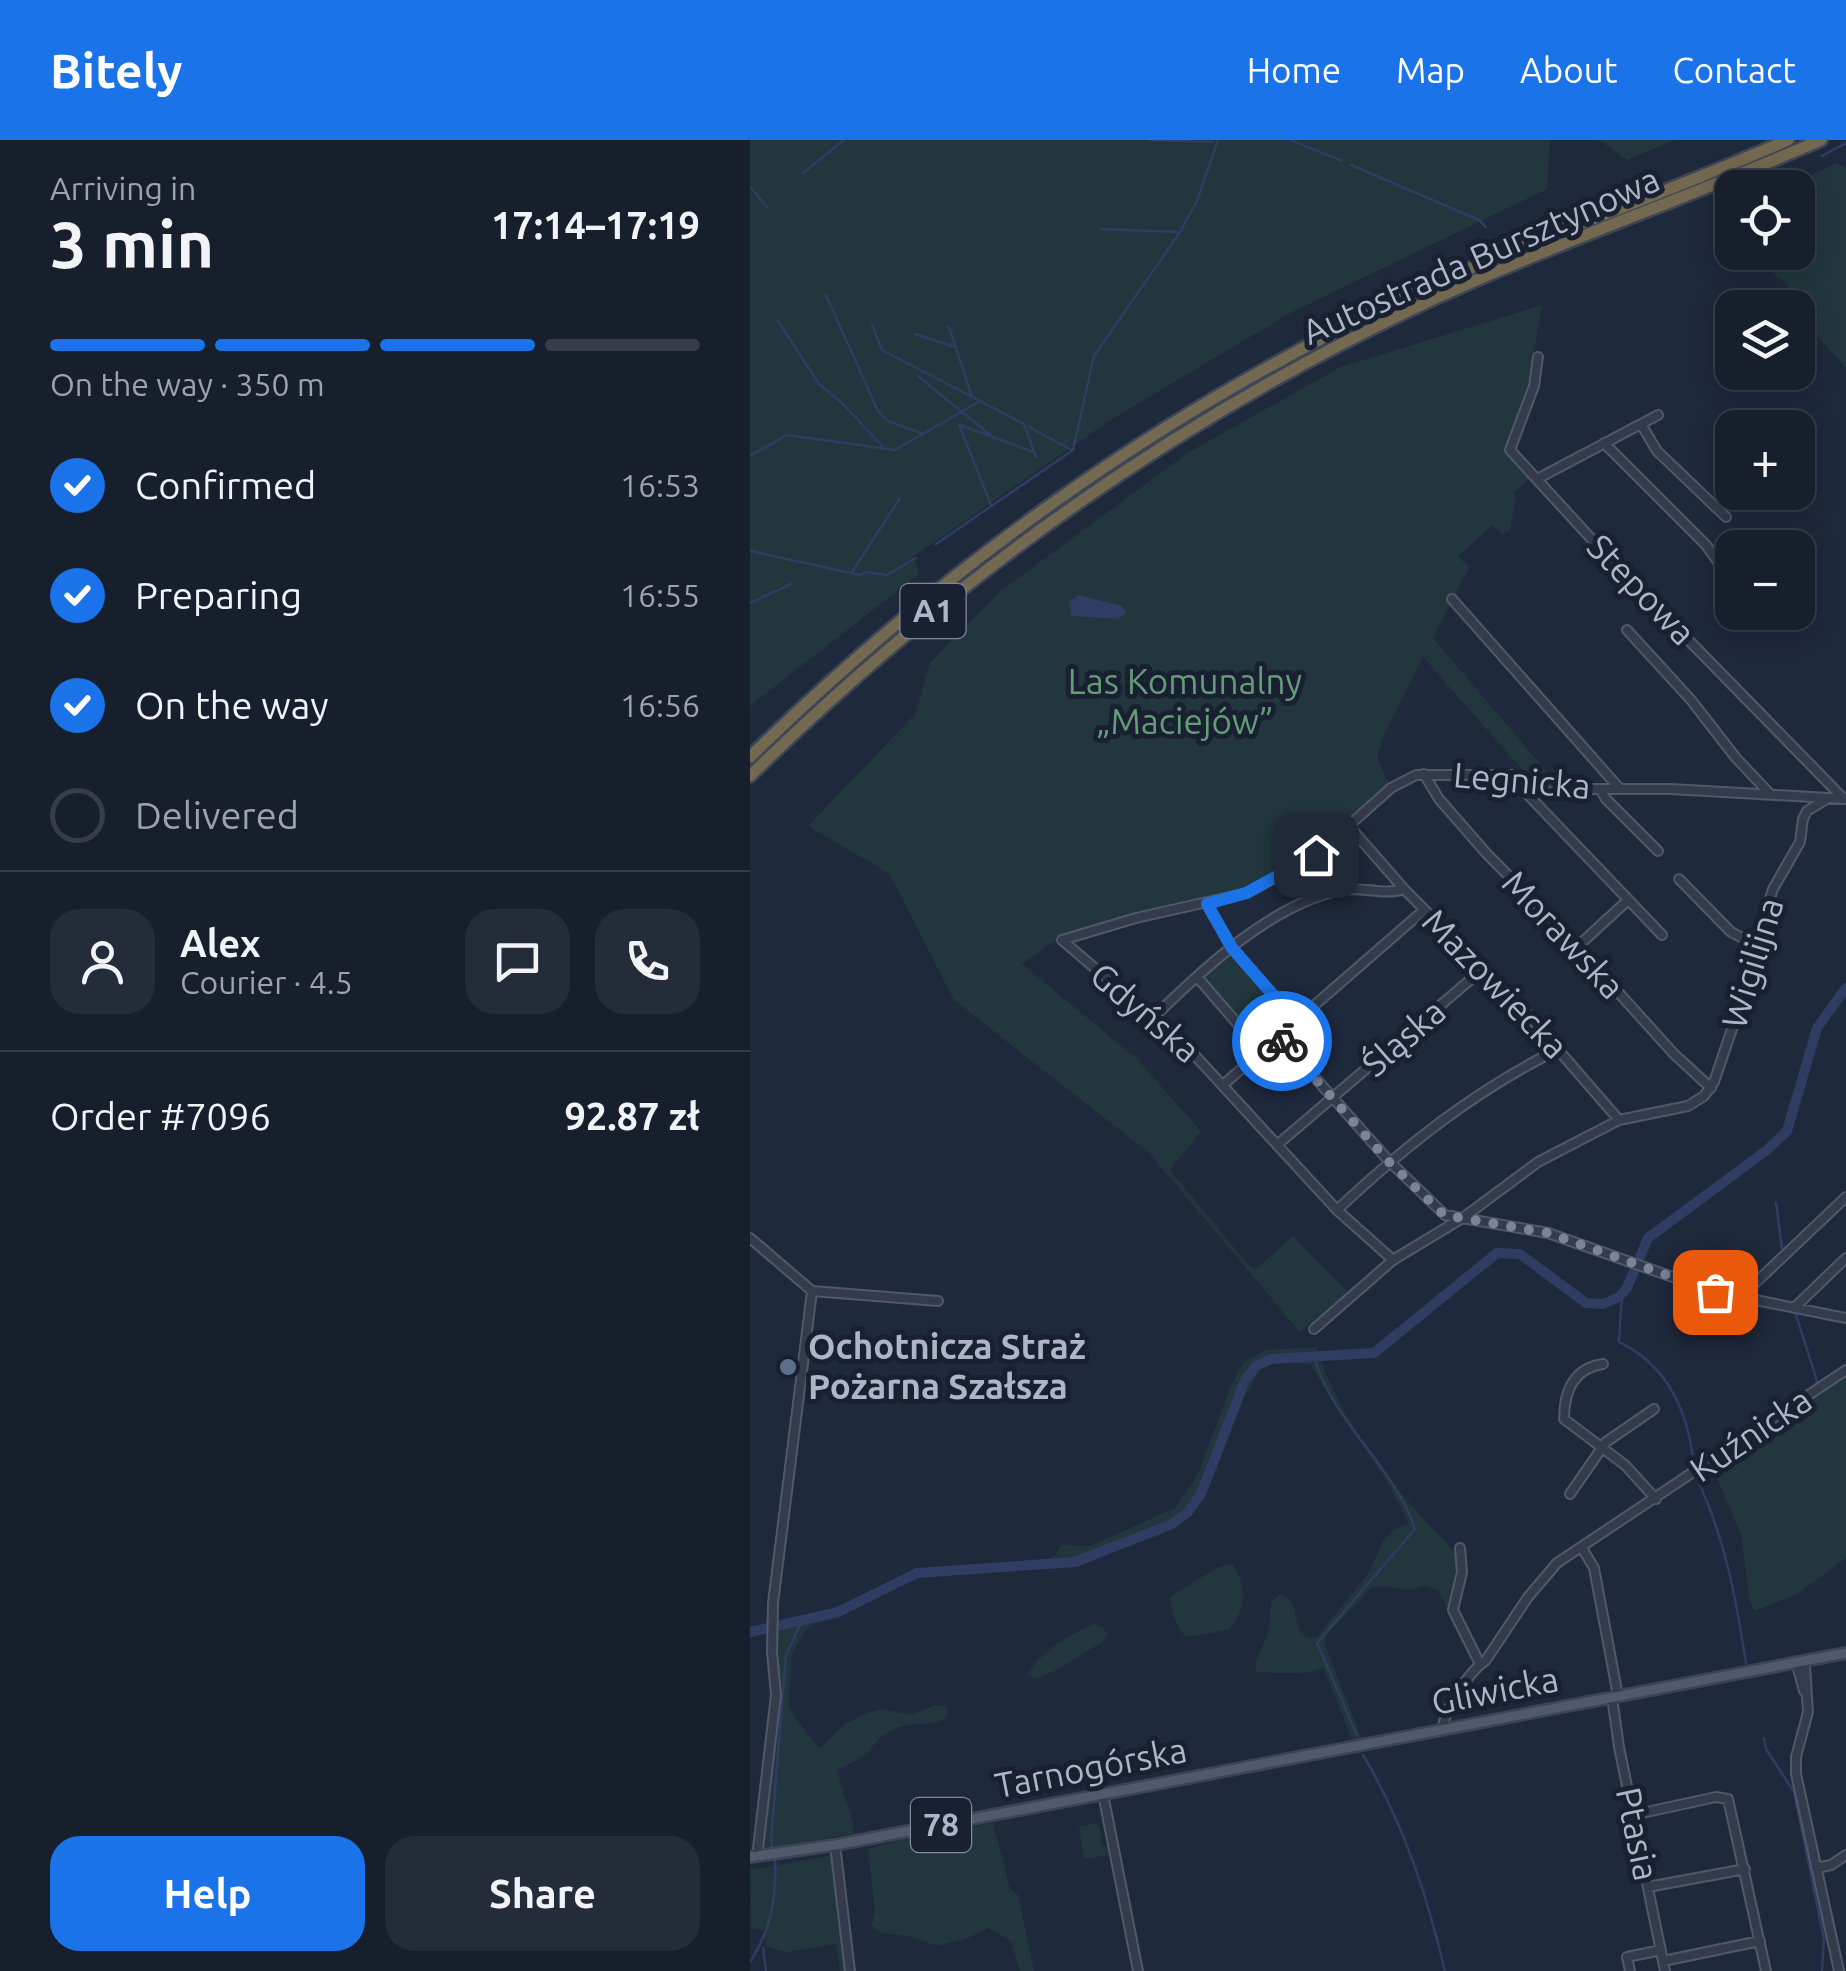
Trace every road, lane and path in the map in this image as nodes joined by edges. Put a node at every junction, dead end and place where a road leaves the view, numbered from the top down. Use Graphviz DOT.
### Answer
graph roads {
  1 [pos="1788,140"];
  2 [pos="1820,140"];
  3 [pos="1406,304"];
  4 [pos="1387,314"];
  5 [pos="1538,357"];
  6 [pos="1658,416"];
  7 [pos="1641,424"];
  8 [pos="1604,443"];
  9 [pos="1536,479"];
  10 [pos="1726,517"];
  11 [pos="1715,558"];
  12 [pos="1452,599"];
  13 [pos="1627,630"];
  14 [pos="750,757"];
  15 [pos="1424,774"];
  16 [pos="750,776"];
  17 [pos="1510,776"];
  18 [pos="1620,788"];
  19 [pos="1600,790"];
  20 [pos="1771,794"];
  21 [pos="1844,798"];
  22 [pos="1826,800"];
  23 [pos="1349,826"];
  24 [pos="1658,851"];
  25 [pos="1679,878"];
  26 [pos="1404,889"];
  27 [pos="1628,900"];
  28 [pos="1207,904"];
  29 [pos="1424,910"];
  30 [pos="1662,935"];
  31 [pos="1062,940"];
  32 [pos="1756,945"];
  33 [pos="1577,947"];
  34 [pos="1232,948"];
  35 [pos="1484,968"];
  36 [pos="1198,978"];
  37 [pos="1154,1017"];
  38 [pos="1296,1021"];
  39 [pos="1278,1036"];
  40 [pos="1559,1049"];
  41 [pos="1261,1051"];
  42 [pos="1224,1084"];
  43 [pos="1711,1088"];
  44 [pos="1333,1099"];
  45 [pos="1619,1120"];
  46 [pos="1278,1144"];
  47 [pos="1389,1162"];
  48 [pos="1846,1197"];
  49 [pos="1337,1210"];
  50 [pos="1464,1217"];
  51 [pos="750,1238"];
  52 [pos="1846,1258"];
  53 [pos="1392,1260"];
  54 [pos="812,1291"];
  55 [pos="1743,1299"];
  56 [pos="938,1300"];
  57 [pos="1794,1308"];
  58 [pos="1846,1318"];
  59 [pos="1314,1329"];
  60 [pos="1603,1364"];
  61 [pos="1846,1370"];
  62 [pos="1654,1409"];
  63 [pos="1602,1448"];
  64 [pos="1570,1494"];
  65 [pos="1656,1500"];
  66 [pos="1460,1548"];
  67 [pos="1582,1548"];
  68 [pos="1846,1654"];
  69 [pos="1800,1662"];
  70 [pos="1480,1664"];
  71 [pos="1616,1697"];
  72 [pos="1444,1729"];
  73 [pos="1382,1741"];
  74 [pos="1103,1794"];
  75 [pos="1633,1815"];
  76 [pos="835,1845"];
  77 [pos="1846,1855"];
  78 [pos="757,1857"];
  79 [pos="1816,1868"];
  80 [pos="1744,1869"];
  81 [pos="1648,1887"];
  82 [pos="1760,1941"];
  83 [pos="1661,1950"];
  84 [pos="1664,1966"];
  85 [pos="850,1971"];
  86 [pos="1138,1971"];
  87 [pos="1630,1971"];
  88 [pos="1766,1971"];
  89 [pos="1839,1971"];
  1 -- 3 [label="highway, Autostrada Bursztynowa / A1"];
  2 -- 3 [label="highway, Autostrada Bursztynowa / A1"];
  3 -- 4 [label="highway, Autostrada Bursztynowa / A1"];
  4 -- 14 [label="highway, Autostrada Bursztynowa / A1"];
  4 -- 16 [label="highway, Autostrada Bursztynowa / A1"];
  5 -- 9 [label="street, Stepowa"];
  6 -- 7 [label="street"];
  7 -- 8 [label="street"];
  7 -- 10 [label="street"];
  8 -- 9 [label="street"];
  8 -- 11 [label="street"];
  9 -- 21 [label="street, Stepowa"];
  12 -- 18 [label="street"];
  13 -- 20 [label="street"];
  15 -- 17 [label="street, Legnicka"];
  15 -- 23 [label="street, Legnicka"];
  15 -- 33 [label="street, Morawska"];
  17 -- 19 [label="street, Legnicka"];
  17 -- 27 [label="street"];
  18 -- 19 [label="street, Legnicka"];
  18 -- 20 [label="street, Legnicka"];
  19 -- 24 [label="street"];
  20 -- 22 [label="street, Legnicka"];
  21 -- 22 [label="street, Legnicka"];
  22 -- 32 [label="street, Wigilijna"];
  23 -- 26 [label="street"];
  23 -- 28 [label="street, Legnicka"];
  25 -- 32 [label="street"];
  26 -- 29 [label="street, Mazowiecka"];
  26 -- 34 [label="street, Mazowiecka"];
  27 -- 30 [label="street"];
  27 -- 33 [label="street"];
  28 -- 31 [label="street, Legnicka"];
  28 -- 34 [label="street"];
  29 -- 35 [label="street, Mazowiecka"];
  29 -- 38 [label="street"];
  31 -- 37 [label="street, Gdyńska"];
  32 -- 43 [label="street, Wigilijna"];
  33 -- 43 [label="street, Morawska"];
  34 -- 36 [label="street, Mazowiecka"];
  34 -- 38 [label="street"];
  35 -- 40 [label="street, Mazowiecka"];
  35 -- 44 [label="street, Śląska"];
  36 -- 37 [label="street, Mazowiecka"];
  36 -- 41 [label="street"];
  37 -- 42 [label="street, Gdyńska"];
  38 -- 39 [label="street"];
  39 -- 41 [label="street"];
  39 -- 44 [label="street"];
  40 -- 45 [label="street, Mazowiecka"];
  40 -- 47 [label="street"];
  41 -- 42 [label="street"];
  42 -- 46 [label="street, Gdyńska"];
  43 -- 45 [label="street"];
  44 -- 46 [label="street, Śląska"];
  44 -- 47 [label="street"];
  45 -- 50 [label="street"];
  46 -- 49 [label="street, Gdyńska"];
  47 -- 49 [label="street"];
  47 -- 50 [label="street"];
  48 -- 55 [label="street"];
  49 -- 53 [label="street, Gdyńska"];
  50 -- 53 [label="street"];
  50 -- 55 [label="street"];
  51 -- 54 [label="street"];
  52 -- 57 [label="street"];
  53 -- 59 [label="street"];
  54 -- 56 [label="street"];
  54 -- 78 [label="street"];
  55 -- 57 [label="street"];
  57 -- 58 [label="street"];
  60 -- 63 [label="street"];
  61 -- 65 [label="street, Kuźnicka"];
  62 -- 63 [label="street"];
  63 -- 64 [label="street"];
  63 -- 65 [label="street"];
  65 -- 67 [label="street, Kuźnicka"];
  66 -- 70 [label="street"];
  67 -- 70 [label="street, Kuźnicka"];
  67 -- 71 [label="street, Ptasia"];
  68 -- 69 [label="main road, 78"];
  69 -- 71 [label="main road, 78"];
  69 -- 79 [label="street"];
  70 -- 72 [label="street, Kuźnicka"];
  71 -- 72 [label="main road, Gliwicka / 78"];
  71 -- 75 [label="street, Ptasia"];
  72 -- 73 [label="main road, Gliwicka / 78"];
  73 -- 74 [label="main road, Tarnogórska / 78"];
  74 -- 76 [label="main road, Tarnogórska / 78"];
  74 -- 86 [label="street"];
  75 -- 80 [label="street"];
  75 -- 81 [label="street, Ptasia"];
  76 -- 78 [label="main road, Tarnogórska / 78"];
  76 -- 85 [label="street"];
  77 -- 79 [label="street"];
  79 -- 89 [label="street"];
  80 -- 81 [label="street"];
  80 -- 82 [label="street"];
  81 -- 83 [label="street, Ptasia"];
  82 -- 84 [label="street"];
  82 -- 88 [label="street"];
  83 -- 84 [label="street, Ptasia"];
  83 -- 87 [label="street"];
}
